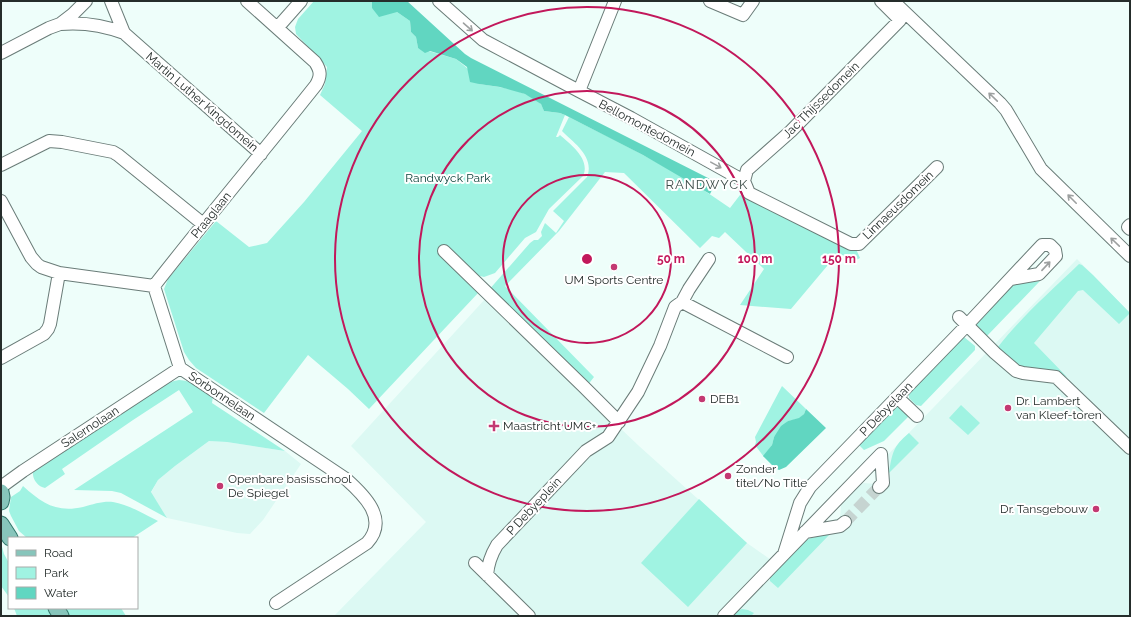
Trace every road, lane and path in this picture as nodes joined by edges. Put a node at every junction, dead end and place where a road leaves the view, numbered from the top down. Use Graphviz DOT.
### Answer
graph roads {
  1 [pos="86,1"];
  2 [pos="111,1"];
  3 [pos="247,1"];
  4 [pos="301,1"];
  5 [pos="439,1"];
  6 [pos="615,1"];
  7 [pos="710,1"];
  8 [pos="753,1"];
  9 [pos="881,1"];
  10 [pos="893,1"];
  11 [pos="60,24"];
  12 [pos="278,28"];
  13 [pos="124,33"];
  14 [pos="1,53"];
  15 [pos="579,91"];
  16 [pos="261,154"];
  17 [pos="1,165"];
  18 [pos="937,167"];
  19 [pos="744,181"];
  20 [pos="1,201"];
  21 [pos="203,224"];
  22 [pos="1130,225"];
  23 [pos="1130,228"];
  24 [pos="858,244"];
  25 [pos="444,252"];
  26 [pos="1130,256"];
  27 [pos="709,259"];
  28 [pos="59,273"];
  29 [pos="1011,279"];
  30 [pos="154,286"];
  31 [pos="682,302"];
  32 [pos="963,321"];
  33 [pos="787,357"];
  34 [pos="1,358"];
  35 [pos="180,368"];
  36 [pos="897,397"];
  37 [pos="917,416"];
  38 [pos="619,422"];
  39 [pos="1128,447"];
  40 [pos="1,487"];
  41 [pos="879,487"];
  42 [pos="1,492"];
  43 [pos="1,502"];
  44 [pos="845,522"];
  45 [pos="1,524"];
  46 [pos="805,532"];
  47 [pos="9,537"];
  48 [pos="784,554"];
  49 [pos="475,563"];
  50 [pos="487,575"];
  51 [pos="276,603"];
  52 [pos="529,616"];
  53 [pos="724,616"];
  1 -- 11 [label="street"];
  2 -- 13 [label="street"];
  3 -- 12 [label="street, Praaglaan"];
  4 -- 12 [label="street"];
  5 -- 15 [label="street, Bellomontedomein, one-way"];
  6 -- 15 [label="street"];
  7 -- 8 [label="street"];
  9 -- 19 [label="street, Jac Thijssedomein"];
  26 -- 10 [label="street, one-way"];
  11 -- 13 [label="street"];
  11 -- 14 [label="street"];
  12 -- 16 [label="street, Praaglaan"];
  13 -- 16 [label="street, Martin Luther Kingdomein"];
  15 -- 19 [label="street, Bellomontedomein, one-way"];
  16 -- 21 [label="street, Praaglaan"];
  17 -- 21 [label="street"];
  18 -- 24 [label="street, Linnaeusdomein"];
  19 -- 24 [label="street, Bellomontedomein"];
  20 -- 28 [label="street"];
  21 -- 30 [label="street, Praaglaan"];
  22 -- 23 [label="street"];
  25 -- 38 [label="street"];
  27 -- 31 [label="street"];
  28 -- 30 [label="street"];
  28 -- 34 [label="street"];
  29 -- 32 [label="street, P Debyelaan"];
  30 -- 35 [label="street, Sorbonnelaan"];
  31 -- 33 [label="street"];
  31 -- 38 [label="street"];
  32 -- 36 [label="street, P Debyelaan"];
  32 -- 39 [label="street"];
  35 -- 40 [label="street, Salernolaan"];
  35 -- 51 [label="street, Sorbonnelaan"];
  36 -- 37 [label="street"];
  36 -- 48 [label="street, P Debyelaan"];
  38 -- 50 [label="street, P Debyeplein"];
  41 -- 46 [label="street, P Debyelaan"];
  42 -- 43 [label="main road"];
  44 -- 46 [label="street"];
  45 -- 47 [label="main road"];
  46 -- 48 [label="street, P Debyelaan"];
  48 -- 53 [label="street, P Debyelaan"];
  49 -- 50 [label="street"];
  50 -- 52 [label="street"];
}
